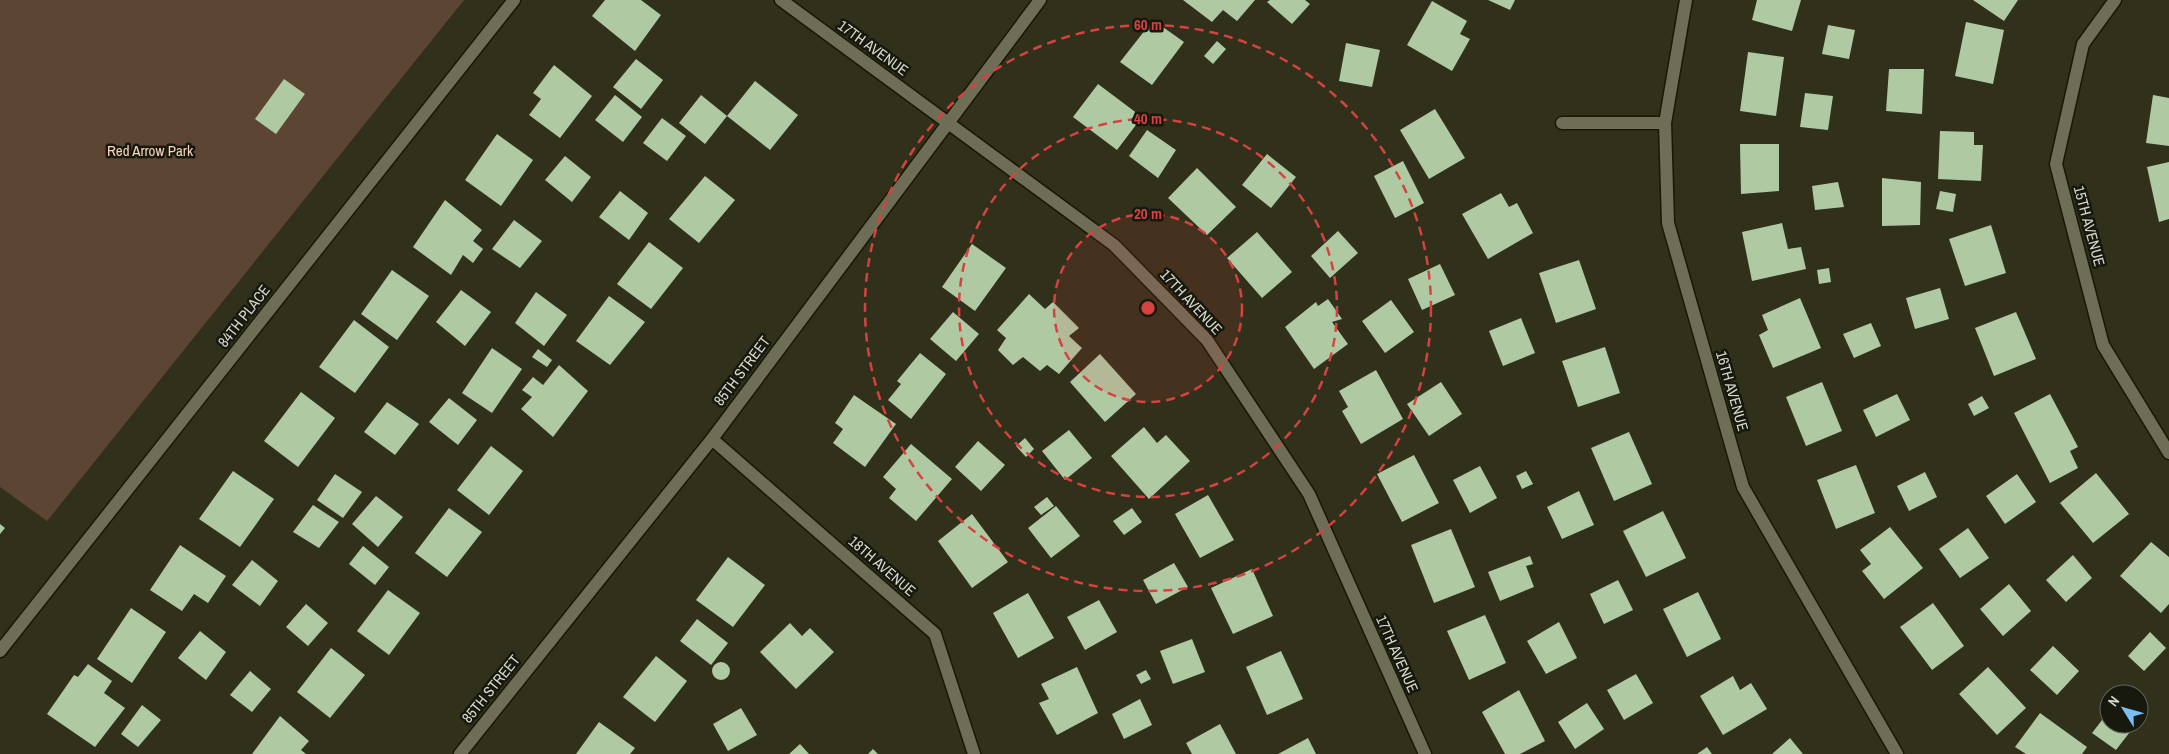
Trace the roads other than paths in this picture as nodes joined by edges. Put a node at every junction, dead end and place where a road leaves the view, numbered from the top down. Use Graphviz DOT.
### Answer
graph roads {
  1 [pos="514,0"];
  2 [pos="781,0"];
  3 [pos="1040,0"];
  4 [pos="1686,0"];
  5 [pos="2115,0"];
  6 [pos="946,122"];
  7 [pos="1562,123"];
  8 [pos="1665,123"];
  9 [pos="712,439"];
  10 [pos="2169,452"];
  11 [pos="0,651"];
  12 [pos="460,754"];
  13 [pos="974,754"];
  14 [pos="1425,754"];
  15 [pos="1897,754"];
  1 -- 11 [label="street, 84TH PLACE"];
  2 -- 6 [label="street, 17TH AVENUE"];
  3 -- 6 [label="street, 85TH STREET"];
  4 -- 8 [label="street, 16TH AVENUE"];
  5 -- 10 [label="street, 15TH AVENUE"];
  6 -- 9 [label="street, 85TH STREET"];
  6 -- 14 [label="street, 17TH AVENUE"];
  7 -- 8 [label="street"];
  8 -- 15 [label="street, 16TH AVENUE"];
  9 -- 12 [label="street, 85TH STREET"];
  9 -- 13 [label="street, 18TH AVENUE"];
}
